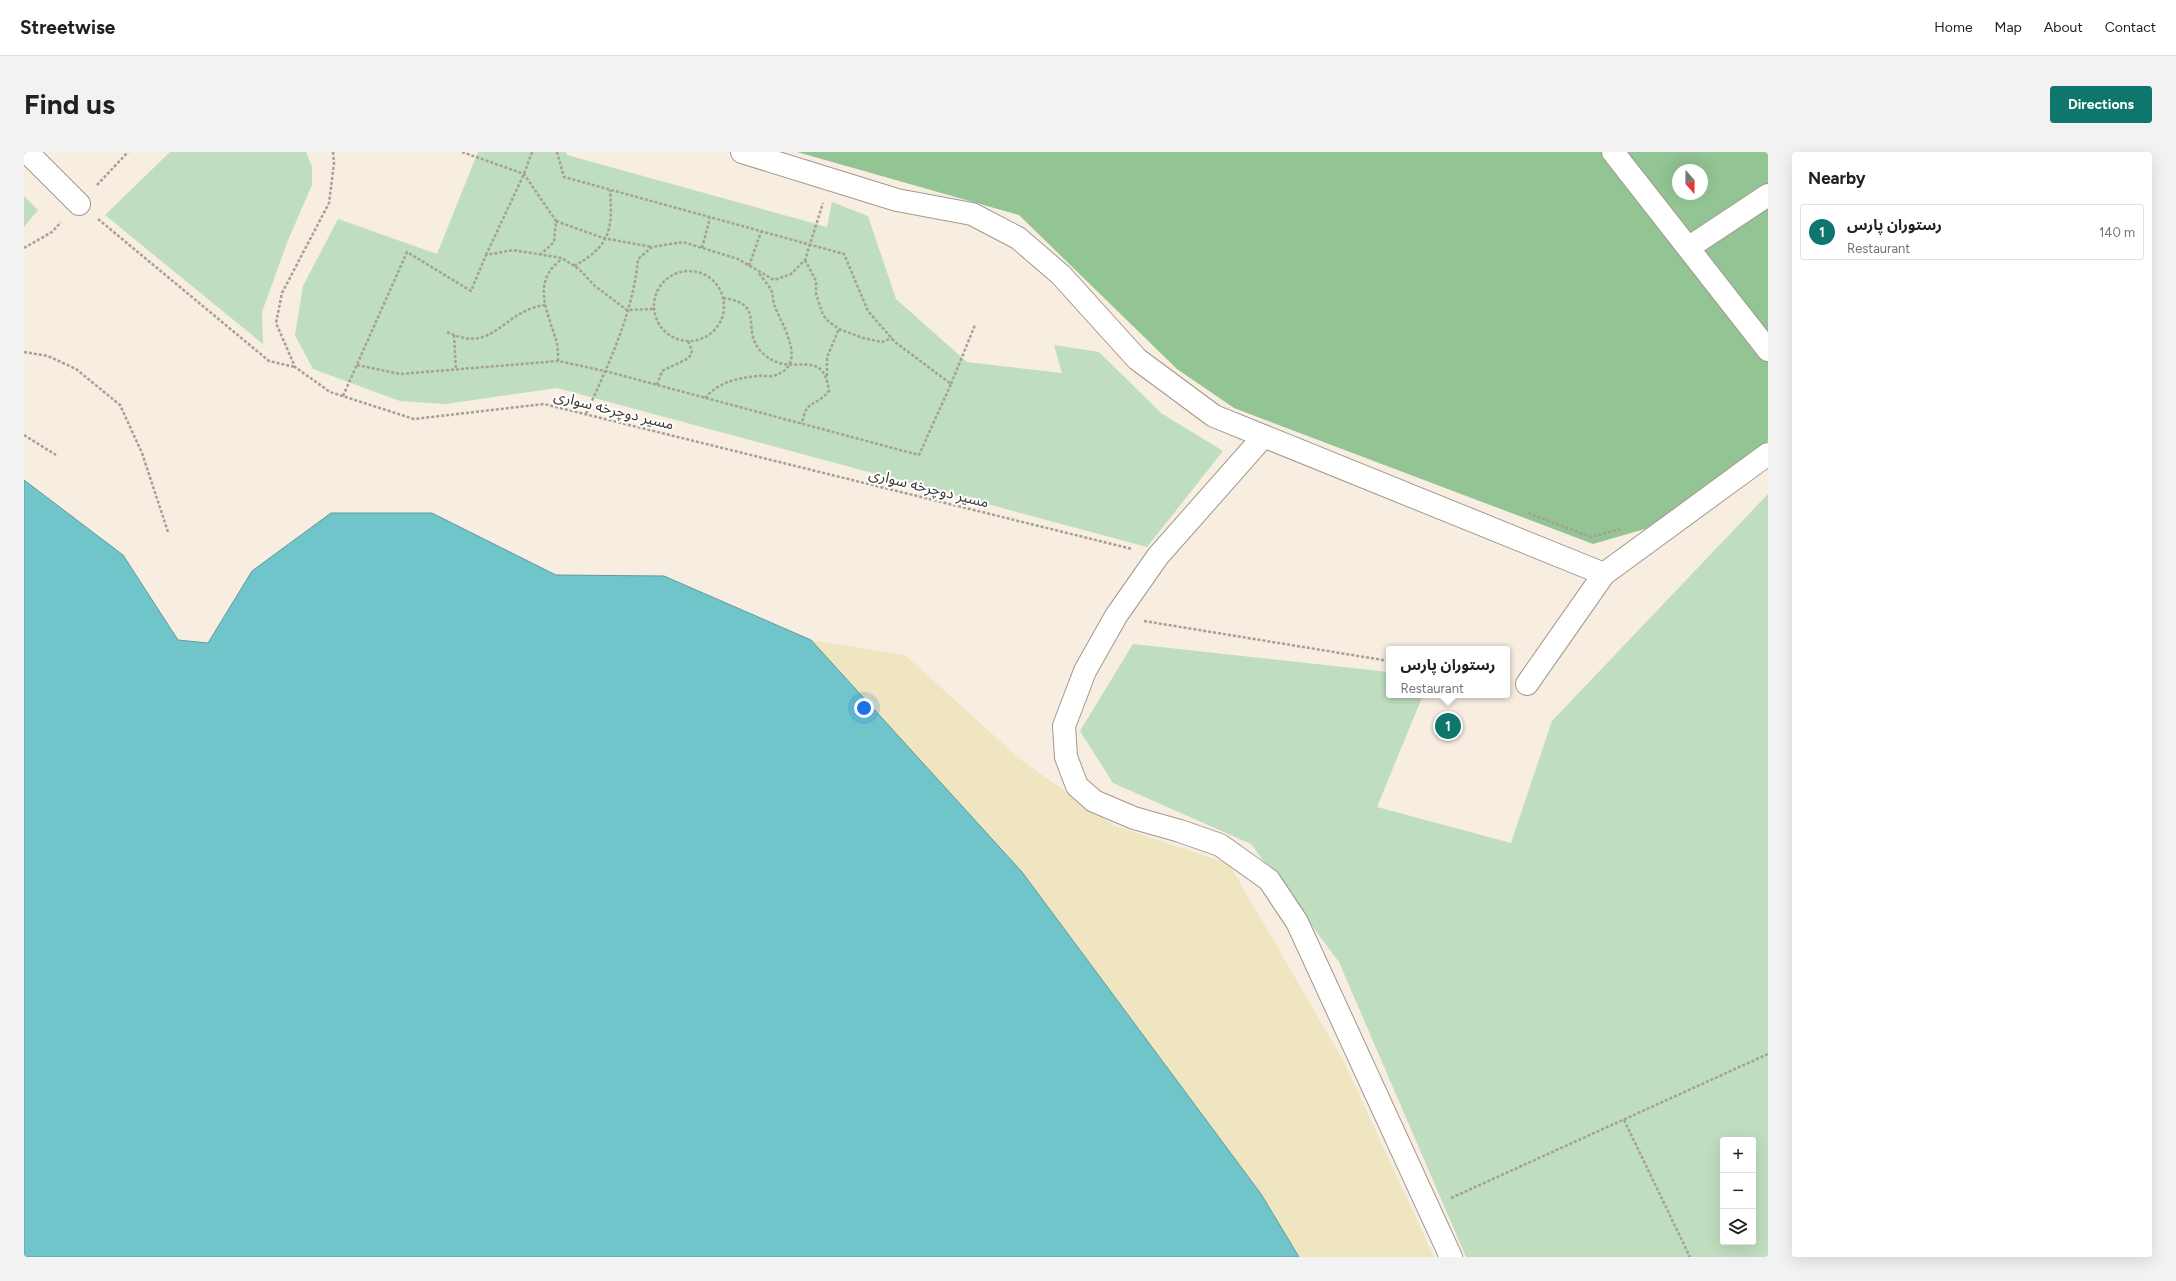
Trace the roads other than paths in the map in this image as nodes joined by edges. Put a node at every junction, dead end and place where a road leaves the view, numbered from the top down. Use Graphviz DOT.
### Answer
graph roads {
  1 [pos="27,152"];
  2 [pos="742,152"];
  3 [pos="1613,152"];
  4 [pos="1768,195"];
  5 [pos="79,204"];
  6 [pos="1688,248"];
  7 [pos="1768,350"];
  8 [pos="1264,436"];
  9 [pos="1768,454"];
  10 [pos="1604,574"];
  11 [pos="1527,684"];
  12 [pos="1451,1257"];
  1 -- 5 [label="street"];
  2 -- 8 [label="street"];
  3 -- 6 [label="street"];
  4 -- 6 [label="street"];
  6 -- 7 [label="street"];
  8 -- 10 [label="street"];
  8 -- 12 [label="street"];
  9 -- 10 [label="street"];
  10 -- 11 [label="street"];
}
